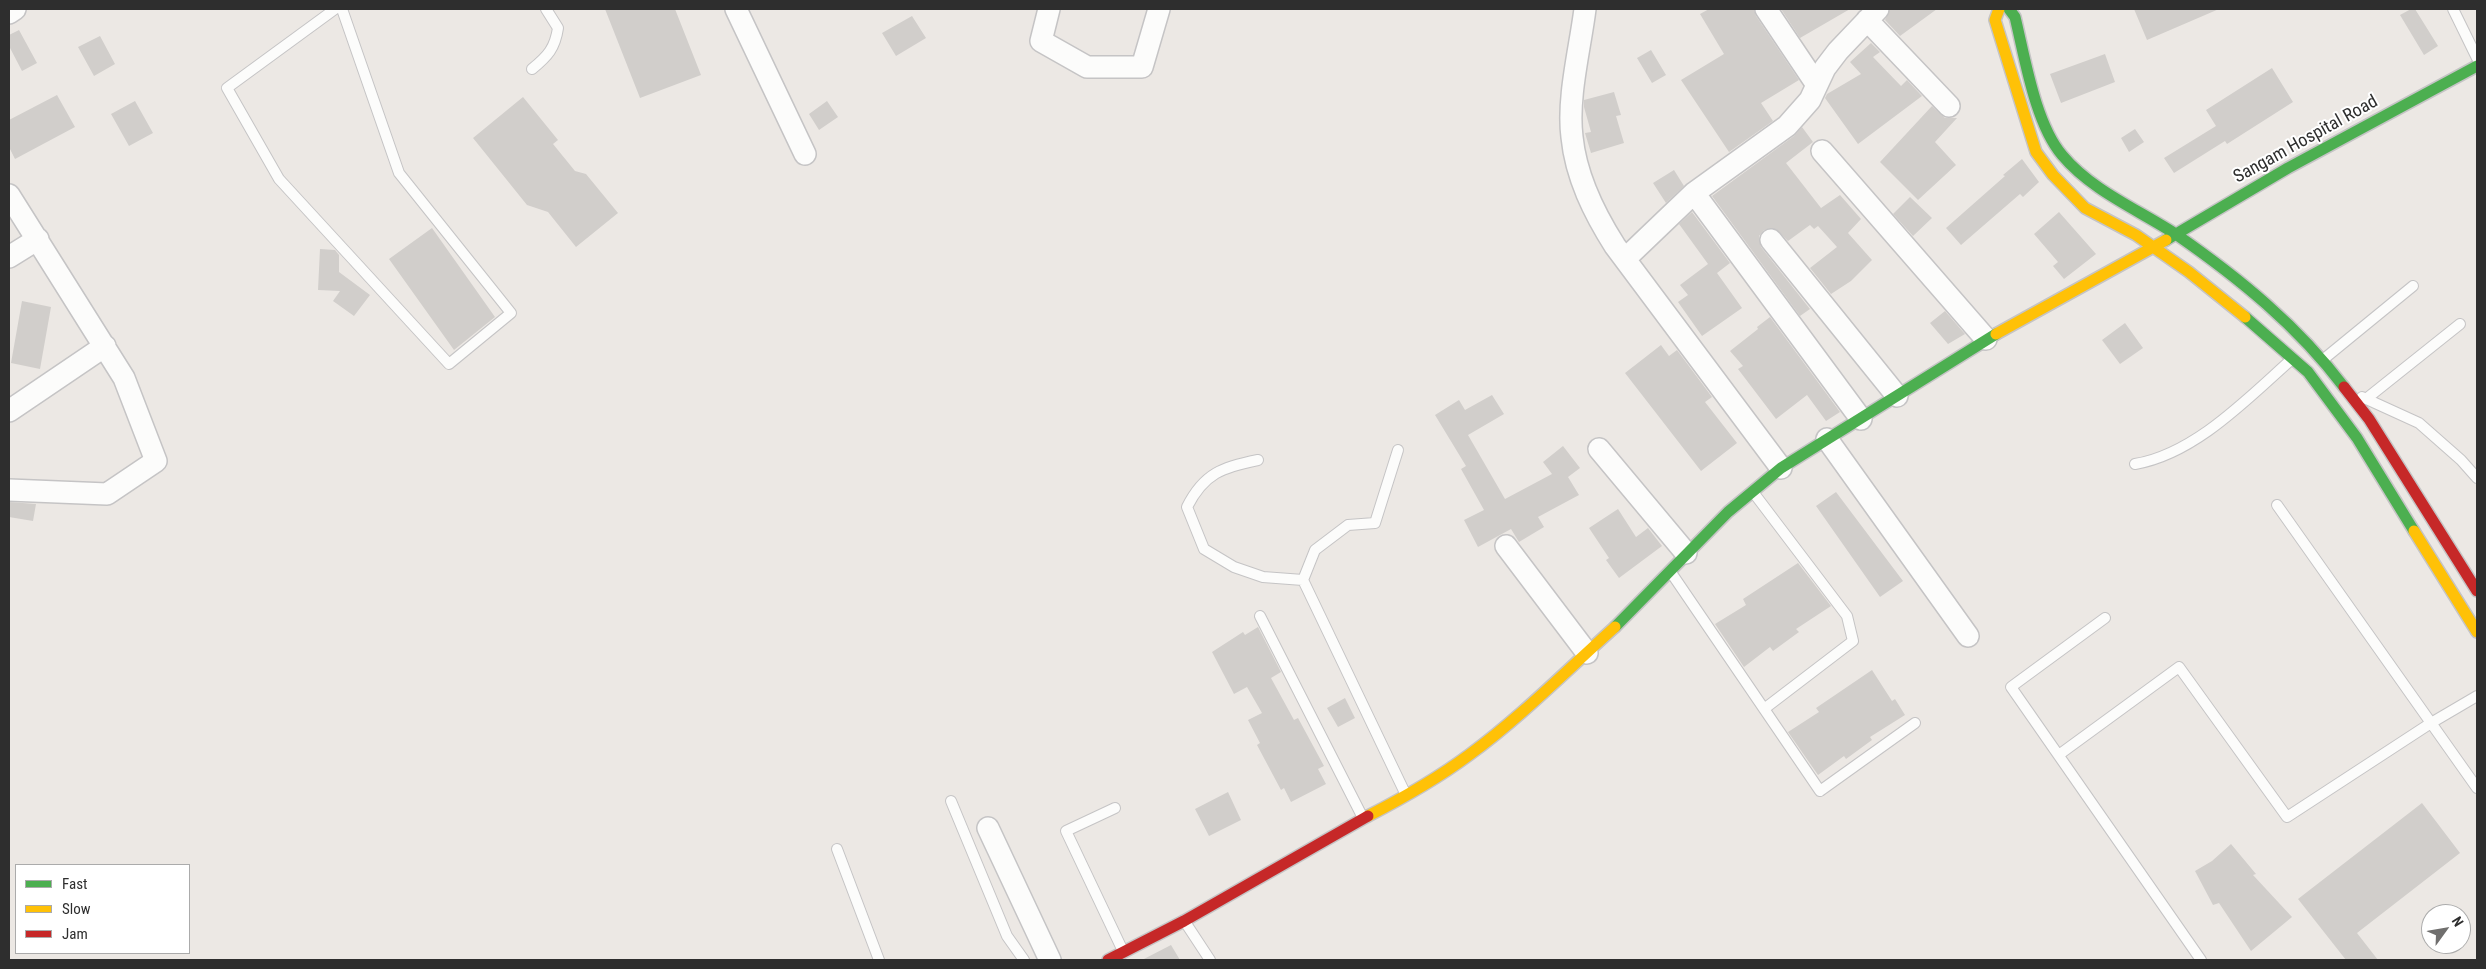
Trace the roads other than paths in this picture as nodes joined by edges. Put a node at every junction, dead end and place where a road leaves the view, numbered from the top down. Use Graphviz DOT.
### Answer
graph roads {
  1 [pos="15,9"];
  2 [pos="335,9"];
  3 [pos="342,9"];
  4 [pos="546,9"];
  5 [pos="736,9"];
  6 [pos="1049,9"];
  7 [pos="1159,9"];
  8 [pos="1585,9"];
  9 [pos="1766,9"];
  10 [pos="1999,9"];
  11 [pos="2009,9"];
  12 [pos="2453,9"];
  13 [pos="9,13"];
  14 [pos="1873,14"];
  15 [pos="2477,58"];
  16 [pos="2477,66"];
  17 [pos="532,69"];
  18 [pos="1817,85"];
  19 [pos="1949,106"];
  20 [pos="1822,151"];
  21 [pos="805,154"];
  22 [pos="1694,193"];
  23 [pos="9,194"];
  24 [pos="2176,235"];
  25 [pos="38,239"];
  26 [pos="1772,240"];
  27 [pos="2154,247"];
  28 [pos="9,256"];
  29 [pos="1625,259"];
  30 [pos="2413,286"];
  31 [pos="2460,324"];
  32 [pos="1986,339"];
  33 [pos="105,346"];
  34 [pos="2293,358"];
  35 [pos="2323,359"];
  36 [pos="2340,381"];
  37 [pos="2347,391"];
  38 [pos="2325,394"];
  39 [pos="1897,396"];
  40 [pos="2366,399"];
  41 [pos="9,411"];
  42 [pos="1861,418"];
  43 [pos="1827,439"];
  44 [pos="1599,449"];
  45 [pos="1398,450"];
  46 [pos="1258,460"];
  47 [pos="2135,464"];
  48 [pos="1781,468"];
  49 [pos="2477,478"];
  50 [pos="9,490"];
  51 [pos="1752,491"];
  52 [pos="2277,504"];
  53 [pos="1506,546"];
  54 [pos="1686,553"];
  55 [pos="1670,570"];
  56 [pos="1303,580"];
  57 [pos="2477,591"];
  58 [pos="1260,616"];
  59 [pos="2105,618"];
  60 [pos="2477,632"];
  61 [pos="1968,636"];
  62 [pos="1587,653"];
  63 [pos="2477,696"];
  64 [pos="1764,709"];
  65 [pos="1915,723"];
  66 [pos="2431,723"];
  67 [pos="2060,754"];
  68 [pos="2477,788"];
  69 [pos="1406,796"];
  70 [pos="951,801"];
  71 [pos="1115,808"];
  72 [pos="1363,819"];
  73 [pos="988,828"];
  74 [pos="837,849"];
  75 [pos="1184,921"];
  76 [pos="1124,952"];
  77 [pos="879,960"];
  78 [pos="1024,960"];
  79 [pos="1050,960"];
  80 [pos="1108,960"];
  81 [pos="1210,960"];
  82 [pos="2201,960"];
  1 -- 13 [label="street"];
  2 -- 3 [label="lane"];
  4 -- 17 [label="lane"];
  5 -- 21 [label="street"];
  6 -- 7 [label="street"];
  8 -- 29 [label="street"];
  9 -- 18 [label="street"];
  10 -- 27 [label="main road"];
  11 -- 24 [label="main road"];
  12 -- 15 [label="lane"];
  14 -- 18 [label="street"];
  14 -- 19 [label="street"];
  16 -- 24 [label="main road, Sangam Hospital Road"];
  18 -- 22 [label="street"];
  20 -- 32 [label="street"];
  22 -- 29 [label="street"];
  22 -- 42 [label="street"];
  23 -- 25 [label="street"];
  24 -- 27 [label="main road, Sangam Hospital Road"];
  24 -- 35 [label="main road"];
  25 -- 28 [label="street"];
  25 -- 33 [label="street"];
  26 -- 39 [label="street"];
  27 -- 32 [label="main road, Sangam Hospital Road"];
  27 -- 34 [label="main road"];
  29 -- 48 [label="street"];
  30 -- 35 [label="lane"];
  31 -- 40 [label="lane"];
  32 -- 39 [label="main road, Sangam Hospital Road"];
  33 -- 41 [label="street"];
  33 -- 50 [label="street"];
  34 -- 38 [label="main road"];
  34 -- 47 [label="lane"];
  35 -- 36 [label="main road"];
  36 -- 37 [label="main road"];
  36 -- 38 [label="main road"];
  37 -- 40 [label="lane"];
  37 -- 57 [label="main road"];
  38 -- 60 [label="main road"];
  39 -- 42 [label="main road, Sangam Hospital Road"];
  40 -- 49 [label="lane"];
  42 -- 43 [label="main road, Sangam Hospital Road"];
  43 -- 48 [label="main road, Sangam Hospital Road"];
  43 -- 61 [label="street"];
  44 -- 54 [label="street"];
  45 -- 56 [label="lane"];
  46 -- 56 [label="lane"];
  48 -- 51 [label="main road, Sangam Hospital Road"];
  51 -- 54 [label="main road, Sangam Hospital Road"];
  51 -- 64 [label="lane"];
  52 -- 66 [label="lane"];
  53 -- 62 [label="street"];
  54 -- 55 [label="main road, Sangam Hospital Road"];
  55 -- 62 [label="main road, Sangam Hospital Road"];
  55 -- 64 [label="lane"];
  56 -- 69 [label="lane"];
  58 -- 72 [label="lane"];
  59 -- 67 [label="lane"];
  62 -- 69 [label="main road, Sangam Hospital Road"];
  63 -- 66 [label="lane"];
  64 -- 65 [label="lane"];
  66 -- 67 [label="lane"];
  66 -- 68 [label="lane"];
  67 -- 82 [label="lane"];
  69 -- 72 [label="main road, Sangam Hospital Road"];
  70 -- 78 [label="lane"];
  71 -- 76 [label="lane"];
  72 -- 75 [label="main road, Sangam Hospital Road"];
  73 -- 79 [label="street"];
  74 -- 77 [label="lane"];
  75 -- 76 [label="main road, Sangam Hospital Road"];
  75 -- 81 [label="lane"];
  76 -- 80 [label="main road, Sangam Hospital Road"];
}
